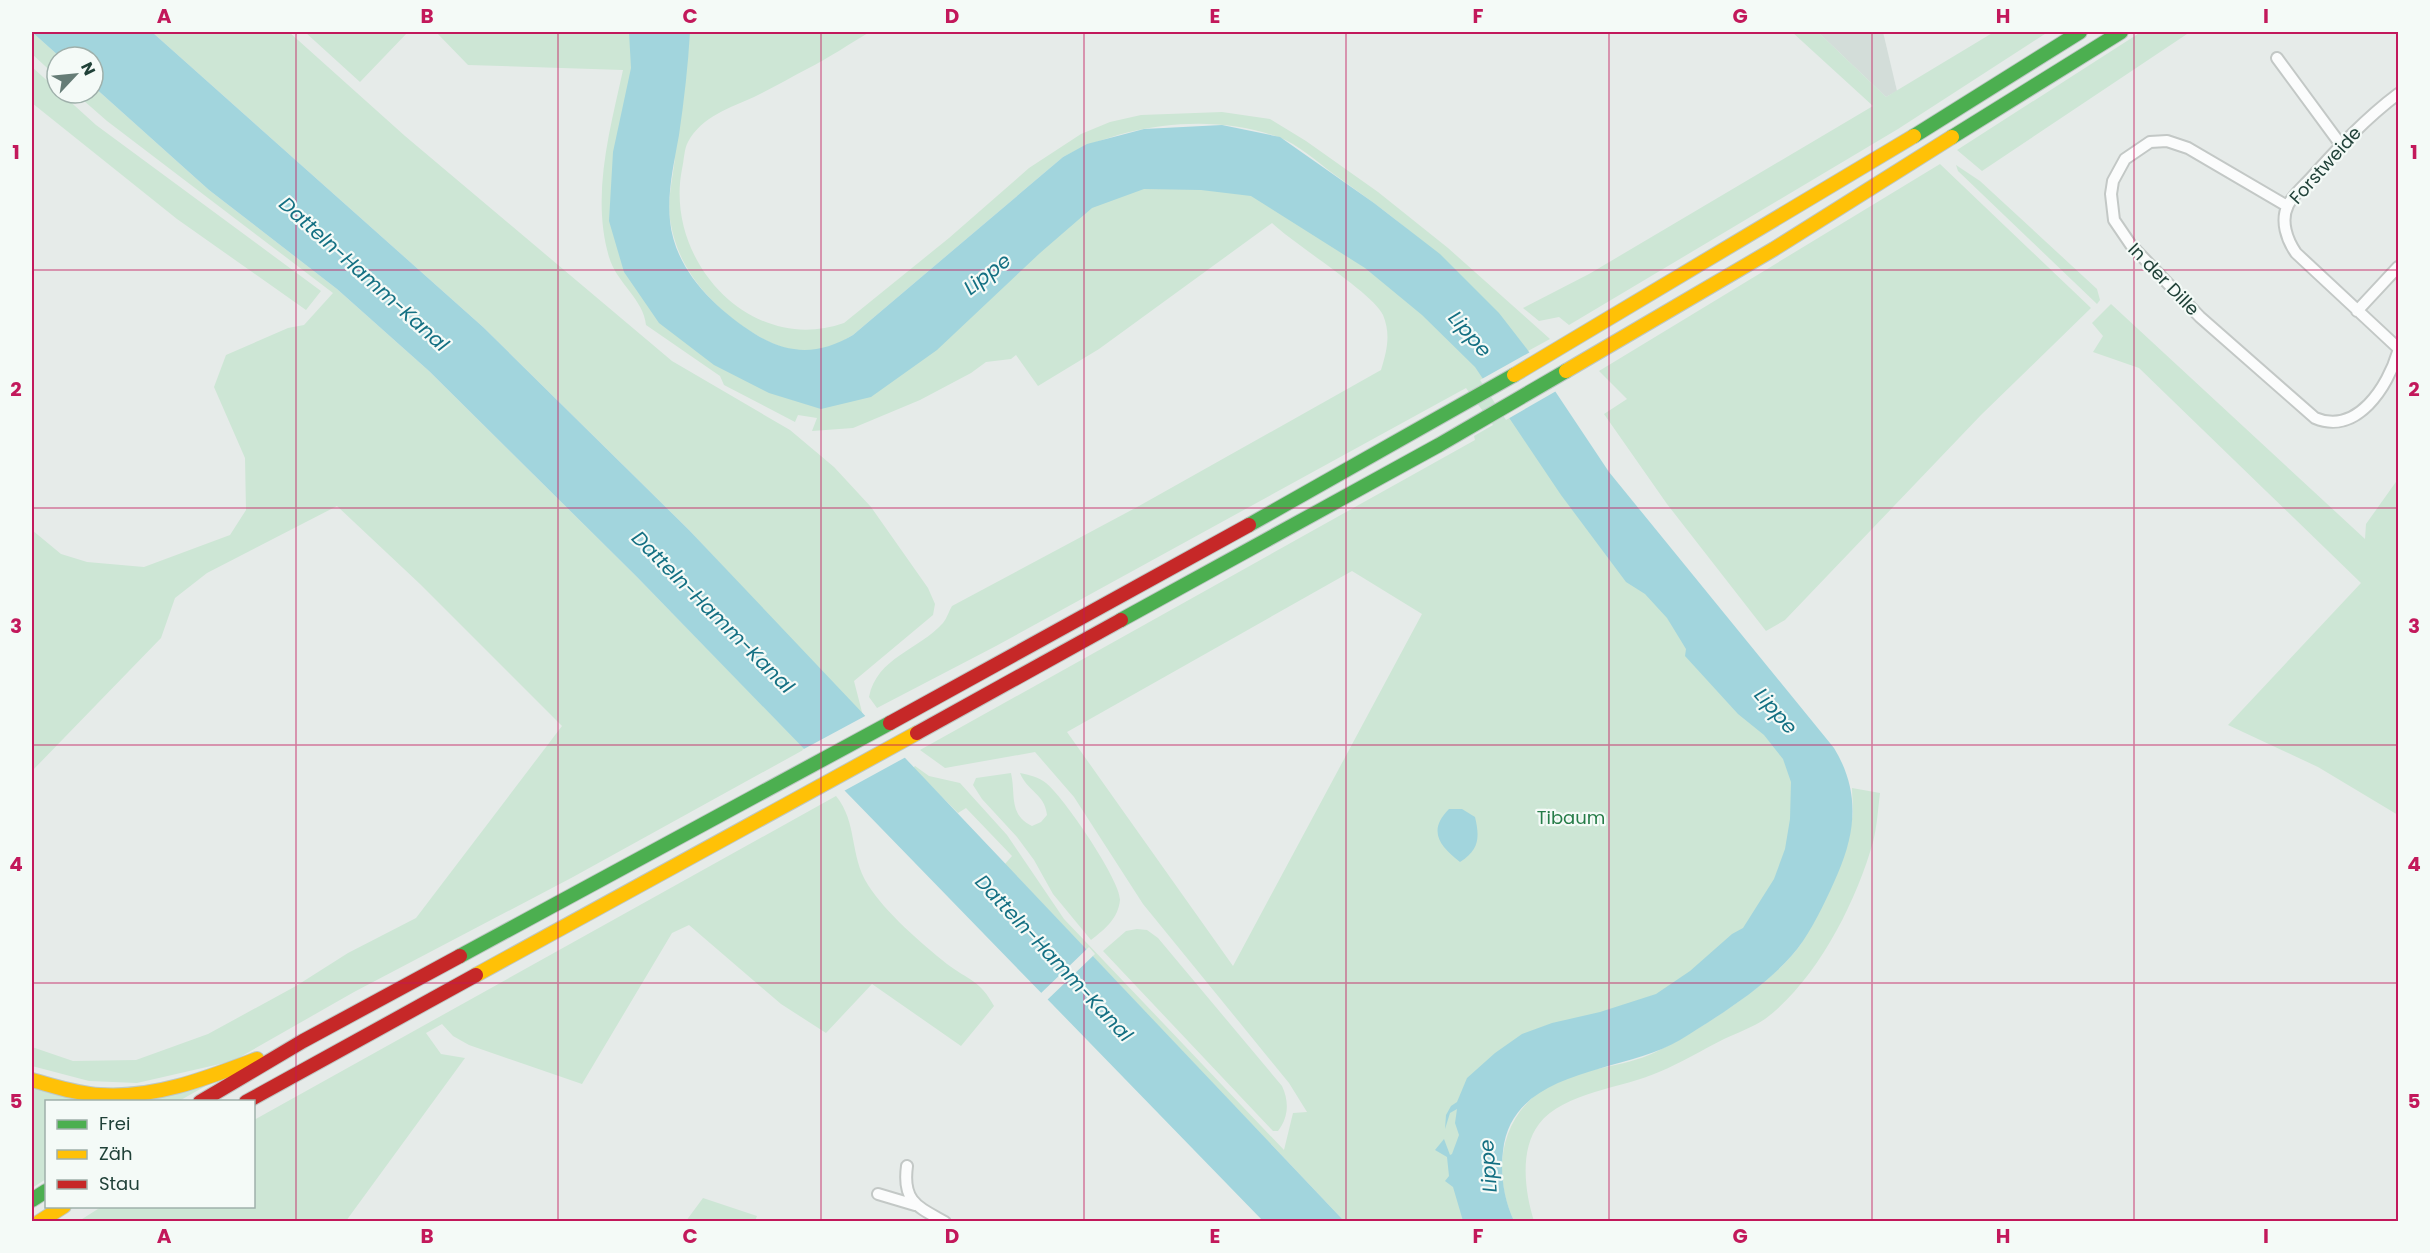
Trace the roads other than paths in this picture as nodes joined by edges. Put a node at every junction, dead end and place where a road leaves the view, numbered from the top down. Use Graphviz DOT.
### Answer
graph roads {
  1 [pos="2080,32"];
  2 [pos="2121,32"];
  3 [pos="2277,58"];
  4 [pos="2398,94"];
  5 [pos="2341,145"];
  6 [pos="2287,206"];
  7 [pos="2398,267"];
  8 [pos="2357,311"];
  9 [pos="2398,350"];
  10 [pos="303,1041"];
  11 [pos="32,1080"];
  12 [pos="202,1100"];
  13 [pos="248,1100"];
  14 [pos="907,1166"];
  15 [pos="45,1192"];
  16 [pos="878,1194"];
  17 [pos="32,1200"];
  18 [pos="915,1205"];
  19 [pos="61,1208"];
  20 [pos="39,1221"];
  21 [pos="945,1221"];
  1 -- 10 [label="highway"];
  2 -- 13 [label="highway"];
  3 -- 5 [label="street"];
  4 -- 5 [label="street, Forstweide"];
  5 -- 6 [label="street, Forstweide"];
  6 -- 8 [label="street, Forstweide"];
  6 -- 9 [label="street, In der Dille"];
  7 -- 8 [label="street"];
  8 -- 9 [label="street, Forstweide"];
  10 -- 11 [label="highway"];
  10 -- 12 [label="highway"];
  14 -- 18 [label="street"];
  15 -- 17 [label="highway"];
  16 -- 18 [label="street"];
  18 -- 21 [label="street"];
  19 -- 20 [label="highway"];
}
